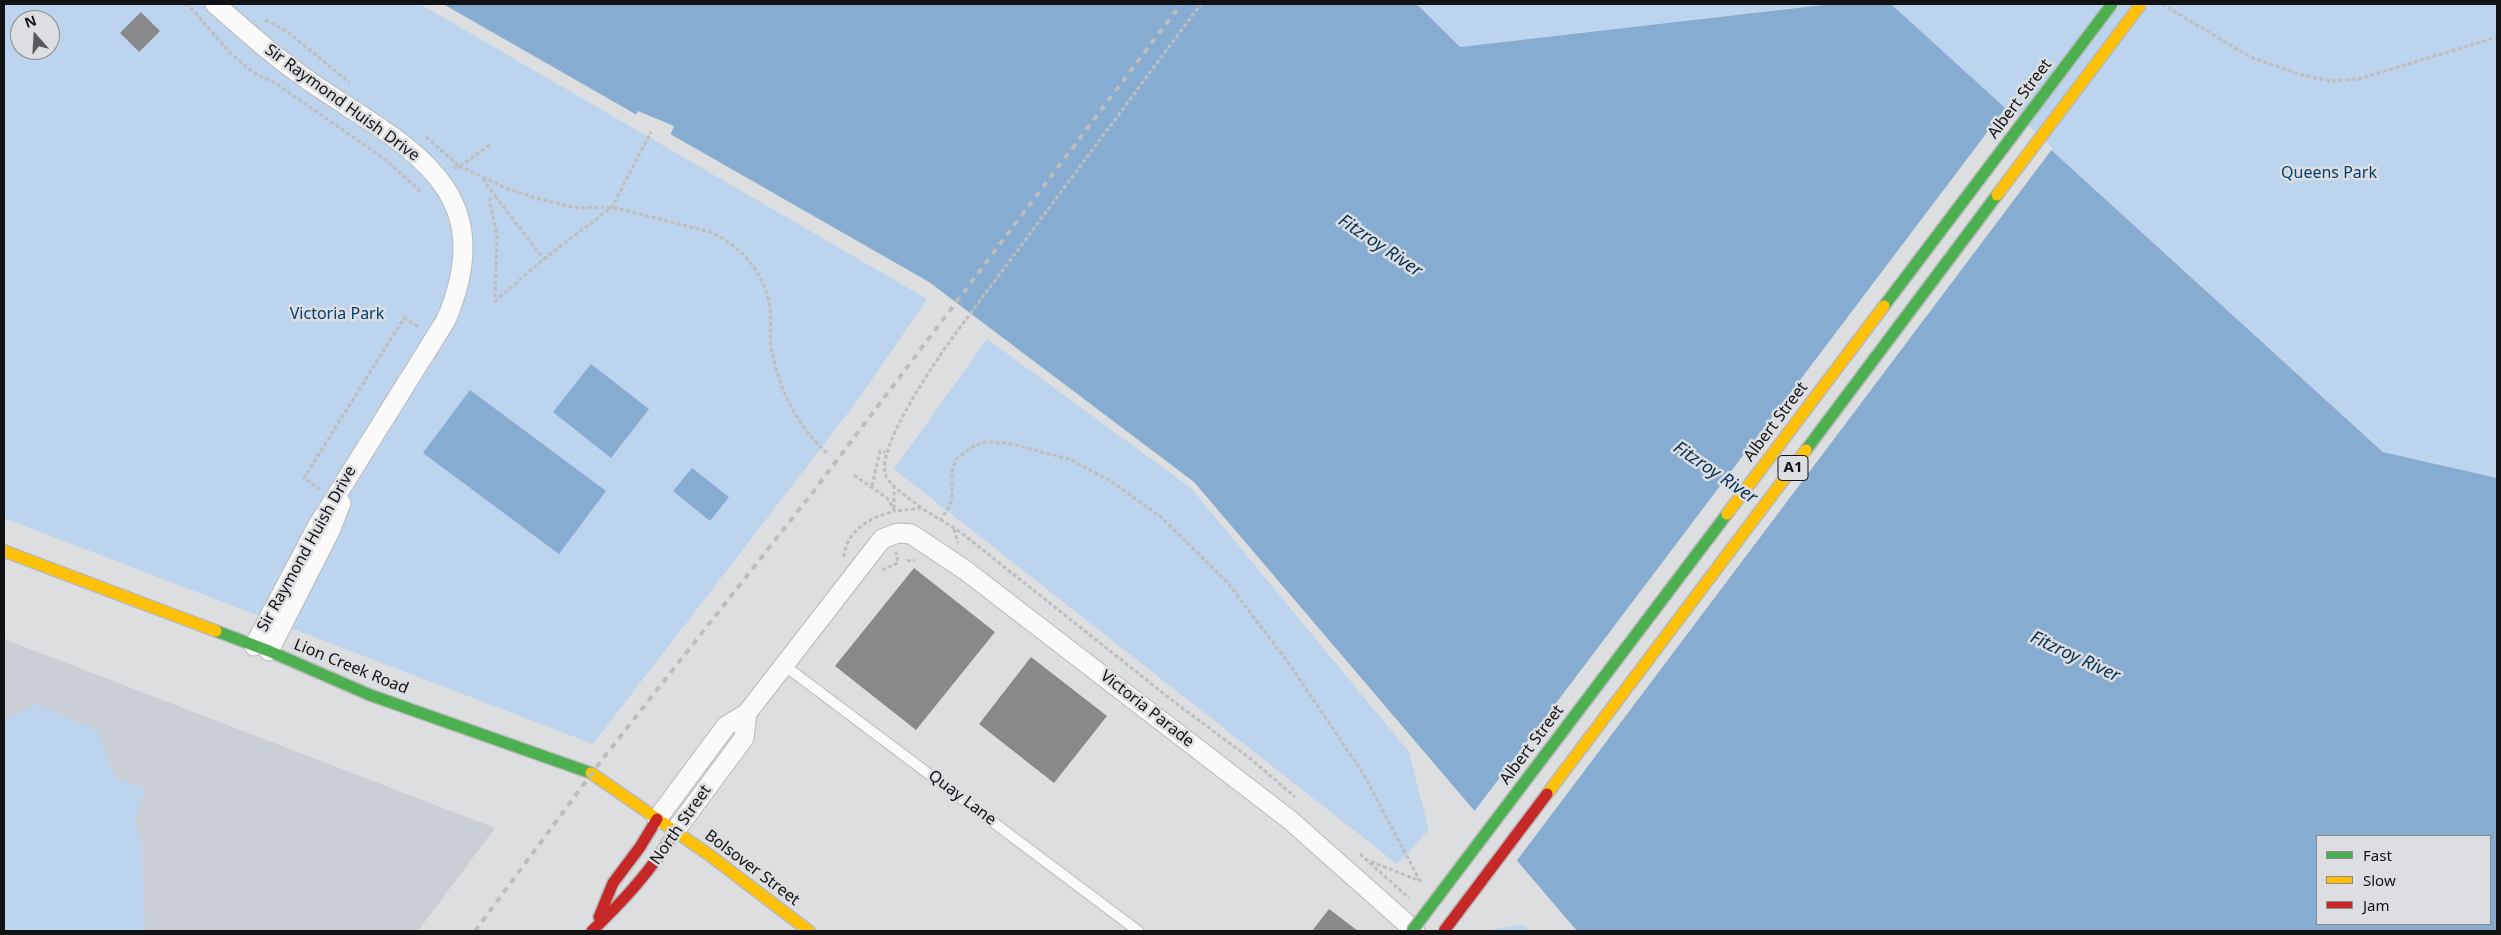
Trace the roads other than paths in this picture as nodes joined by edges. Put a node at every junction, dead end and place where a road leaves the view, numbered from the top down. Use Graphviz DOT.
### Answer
graph roads {
  1 [pos="215,4"];
  2 [pos="2112,4"];
  3 [pos="2141,4"];
  4 [pos="4,551"];
  5 [pos="866,558"];
  6 [pos="261,649"];
  7 [pos="785,666"];
  8 [pos="748,713"];
  9 [pos="657,819"];
  10 [pos="675,831"];
  11 [pos="594,929"];
  12 [pos="809,931"];
  13 [pos="1138,931"];
  14 [pos="1413,931"];
  15 [pos="1444,931"];
  1 -- 6 [label="street, Sir Raymond Huish Drive"];
  2 -- 14 [label="main road, Albert Street / A1, bridge"];
  3 -- 15 [label="main road, A1, bridge"];
  4 -- 6 [label="main road, Lion Creek Road"];
  5 -- 7 [label="street, North Street"];
  5 -- 14 [label="street, Victoria Parade"];
  6 -- 9 [label="main road, Lion Creek Road"];
  7 -- 8 [label="street, North Street"];
  7 -- 13 [label="lane, Quay Lane"];
  8 -- 9 [label="street, North Street"];
  8 -- 10 [label="street, North Street"];
  9 -- 10 [label="main road, Lion Creek Road"];
  9 -- 11 [label="main road, North Street"];
  10 -- 11 [label="main road, North Street"];
  10 -- 12 [label="main road, Bolsover Street"];
}
